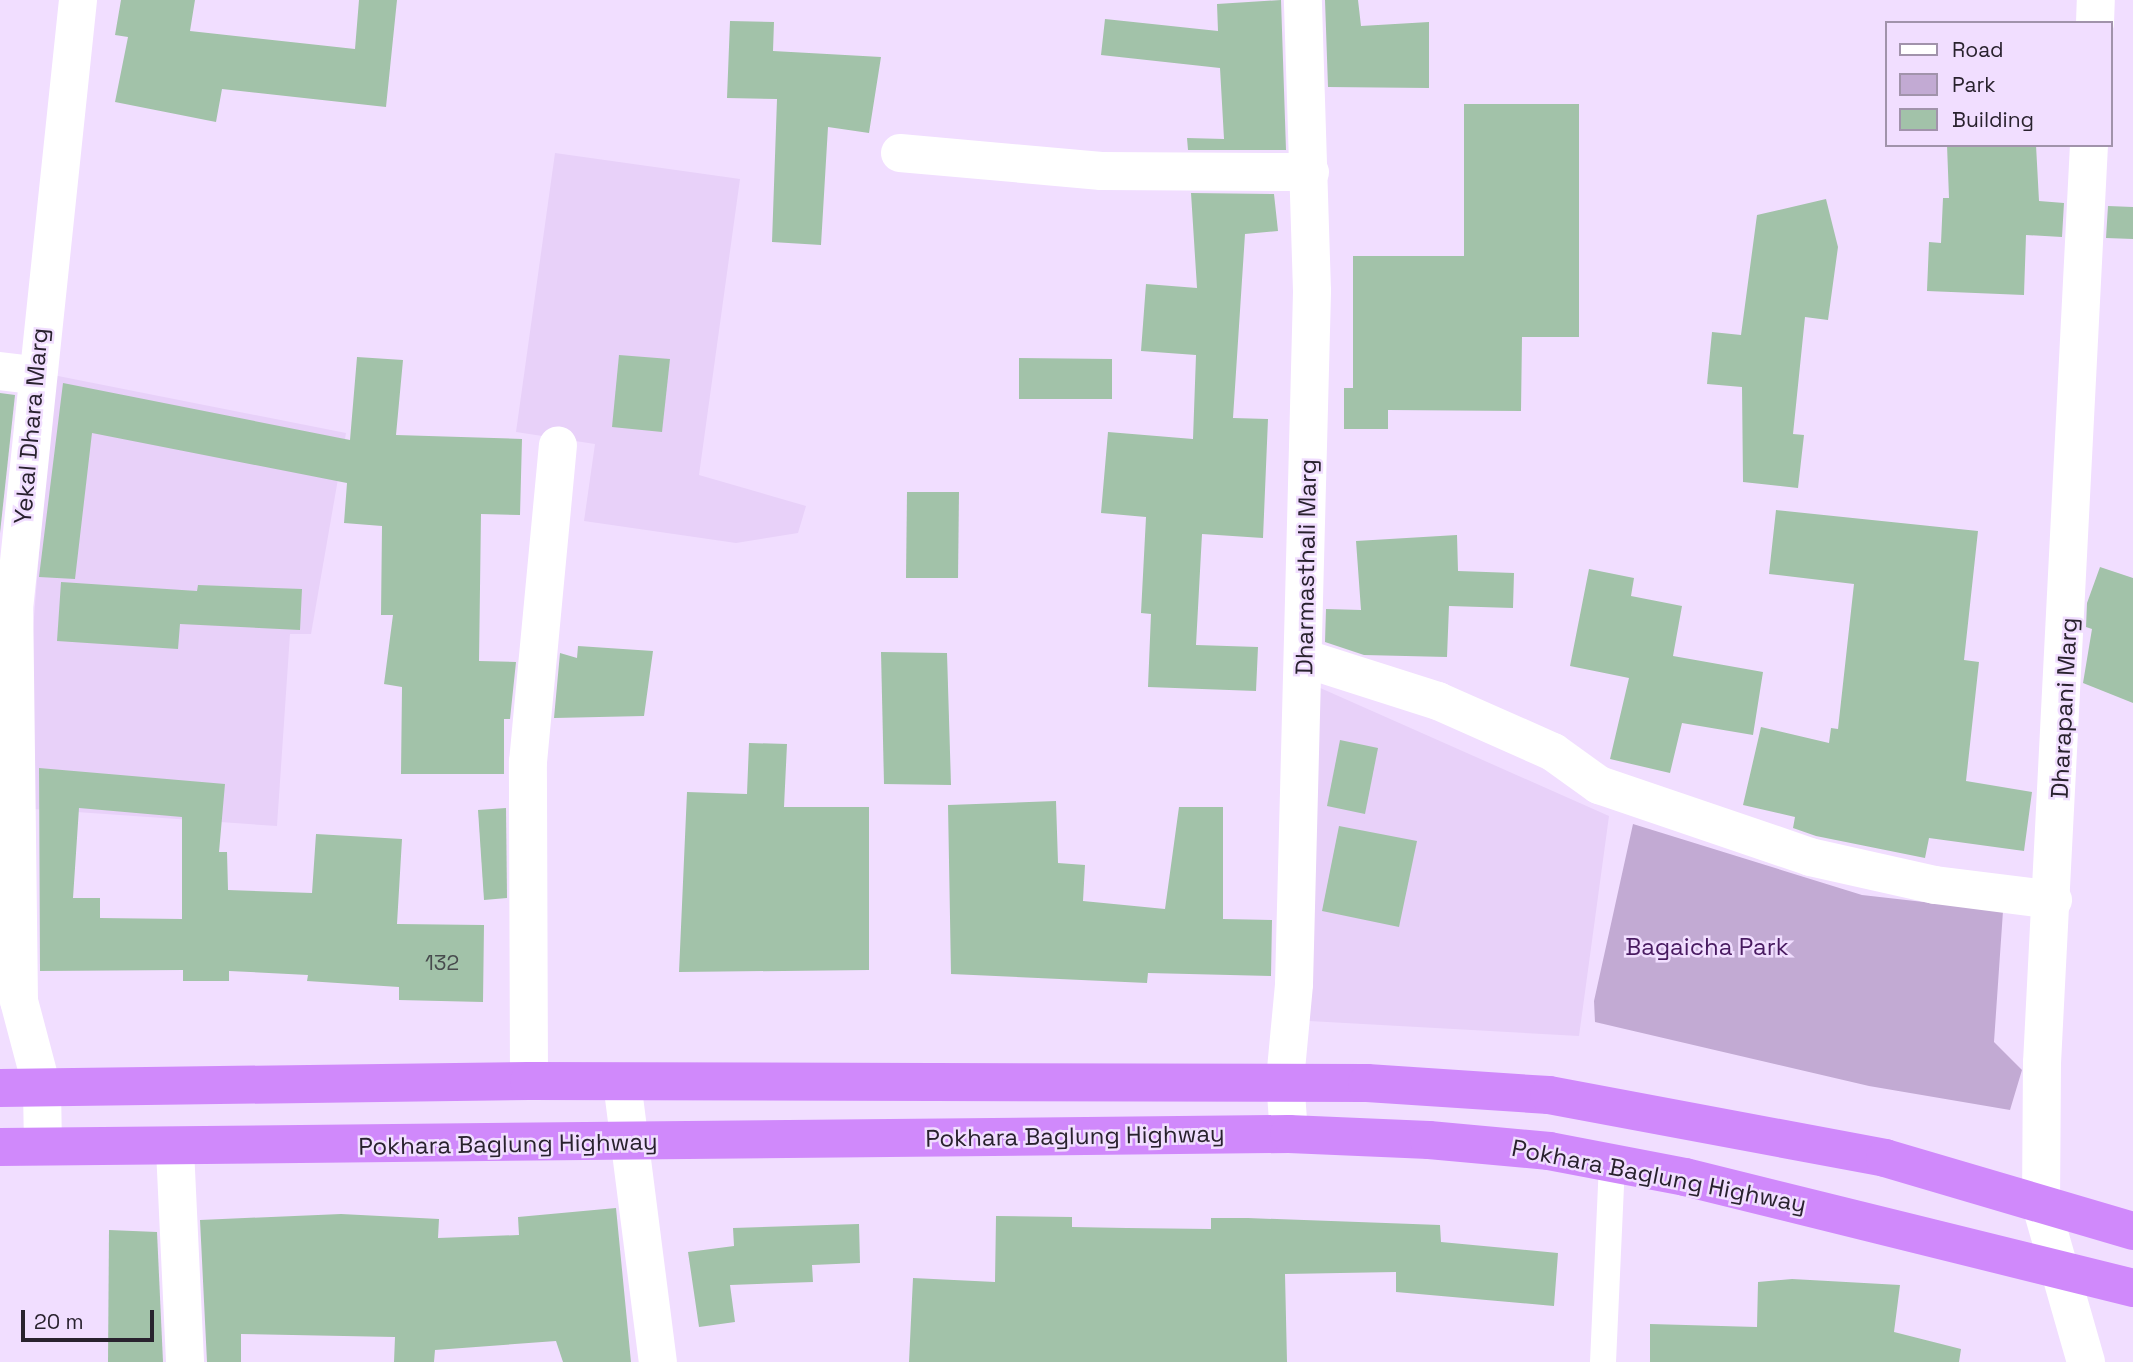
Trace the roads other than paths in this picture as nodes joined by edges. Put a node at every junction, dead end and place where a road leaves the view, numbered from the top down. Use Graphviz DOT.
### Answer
graph roads {
  1 [pos="78,0"];
  2 [pos="1303,0"];
  3 [pos="2096,0"];
  4 [pos="2095,21"];
  5 [pos="2089,147"];
  6 [pos="900,153"];
  7 [pos="1310,172"];
  8 [pos="17,373"];
  9 [pos="558,445"];
  10 [pos="1303,658"];
  11 [pos="2053,900"];
  12 [pos="1285,1080"];
  13 [pos="529,1081"];
  14 [pos="622,1082"];
  15 [pos="0,1088"];
  16 [pos="42,1088"];
  17 [pos="1289,1134"];
  18 [pos="627,1142"];
  19 [pos="43,1146"];
  20 [pos="0,1147"];
  21 [pos="175,1149"];
  22 [pos="1612,1164"];
  23 [pos="2040,1205"];
  24 [pos="2133,1231"];
  25 [pos="2057,1268"];
  26 [pos="2133,1288"];
  27 [pos="185,1362"];
  28 [pos="658,1362"];
  29 [pos="1603,1362"];
  30 [pos="2086,1362"];
  1 -- 8 [label="street, Yekal Dhara Marg"];
  2 -- 7 [label="street, Dharmasthali Marg"];
  3 -- 4 [label="street"];
  5 -- 11 [label="street, Dharapani Marg"];
  6 -- 7 [label="street"];
  7 -- 10 [label="street, Dharmasthali Marg"];
  8 -- 16 [label="street, Yekal Dhara Marg"];
  9 -- 13 [label="street"];
  10 -- 11 [label="street"];
  10 -- 12 [label="street, Dharmasthali Marg"];
  11 -- 23 [label="street, Dharapani Marg"];
  12 -- 14 [label="highway"];
  12 -- 17 [label="street, Dharmasthali Marg"];
  12 -- 23 [label="highway"];
  13 -- 14 [label="highway"];
  13 -- 16 [label="highway"];
  14 -- 18 [label="street"];
  15 -- 16 [label="highway"];
  16 -- 19 [label="street, Yekal Dhara Marg"];
  17 -- 18 [label="highway, Pokhara Baglung Highway"];
  17 -- 22 [label="highway, Pokhara Baglung Highway"];
  18 -- 21 [label="highway, Pokhara Baglung Highway"];
  18 -- 28 [label="street"];
  19 -- 20 [label="highway, Pokhara Baglung Highway"];
  19 -- 21 [label="highway, Pokhara Baglung Highway"];
  21 -- 27 [label="street"];
  22 -- 25 [label="highway, Pokhara Baglung Highway"];
  22 -- 29 [label="lane"];
  23 -- 24 [label="highway"];
  23 -- 25 [label="street, Dharapani Marg"];
  25 -- 26 [label="highway, Pokhara Baglung Highway"];
  25 -- 30 [label="street, Dharapani Marg"];
}
